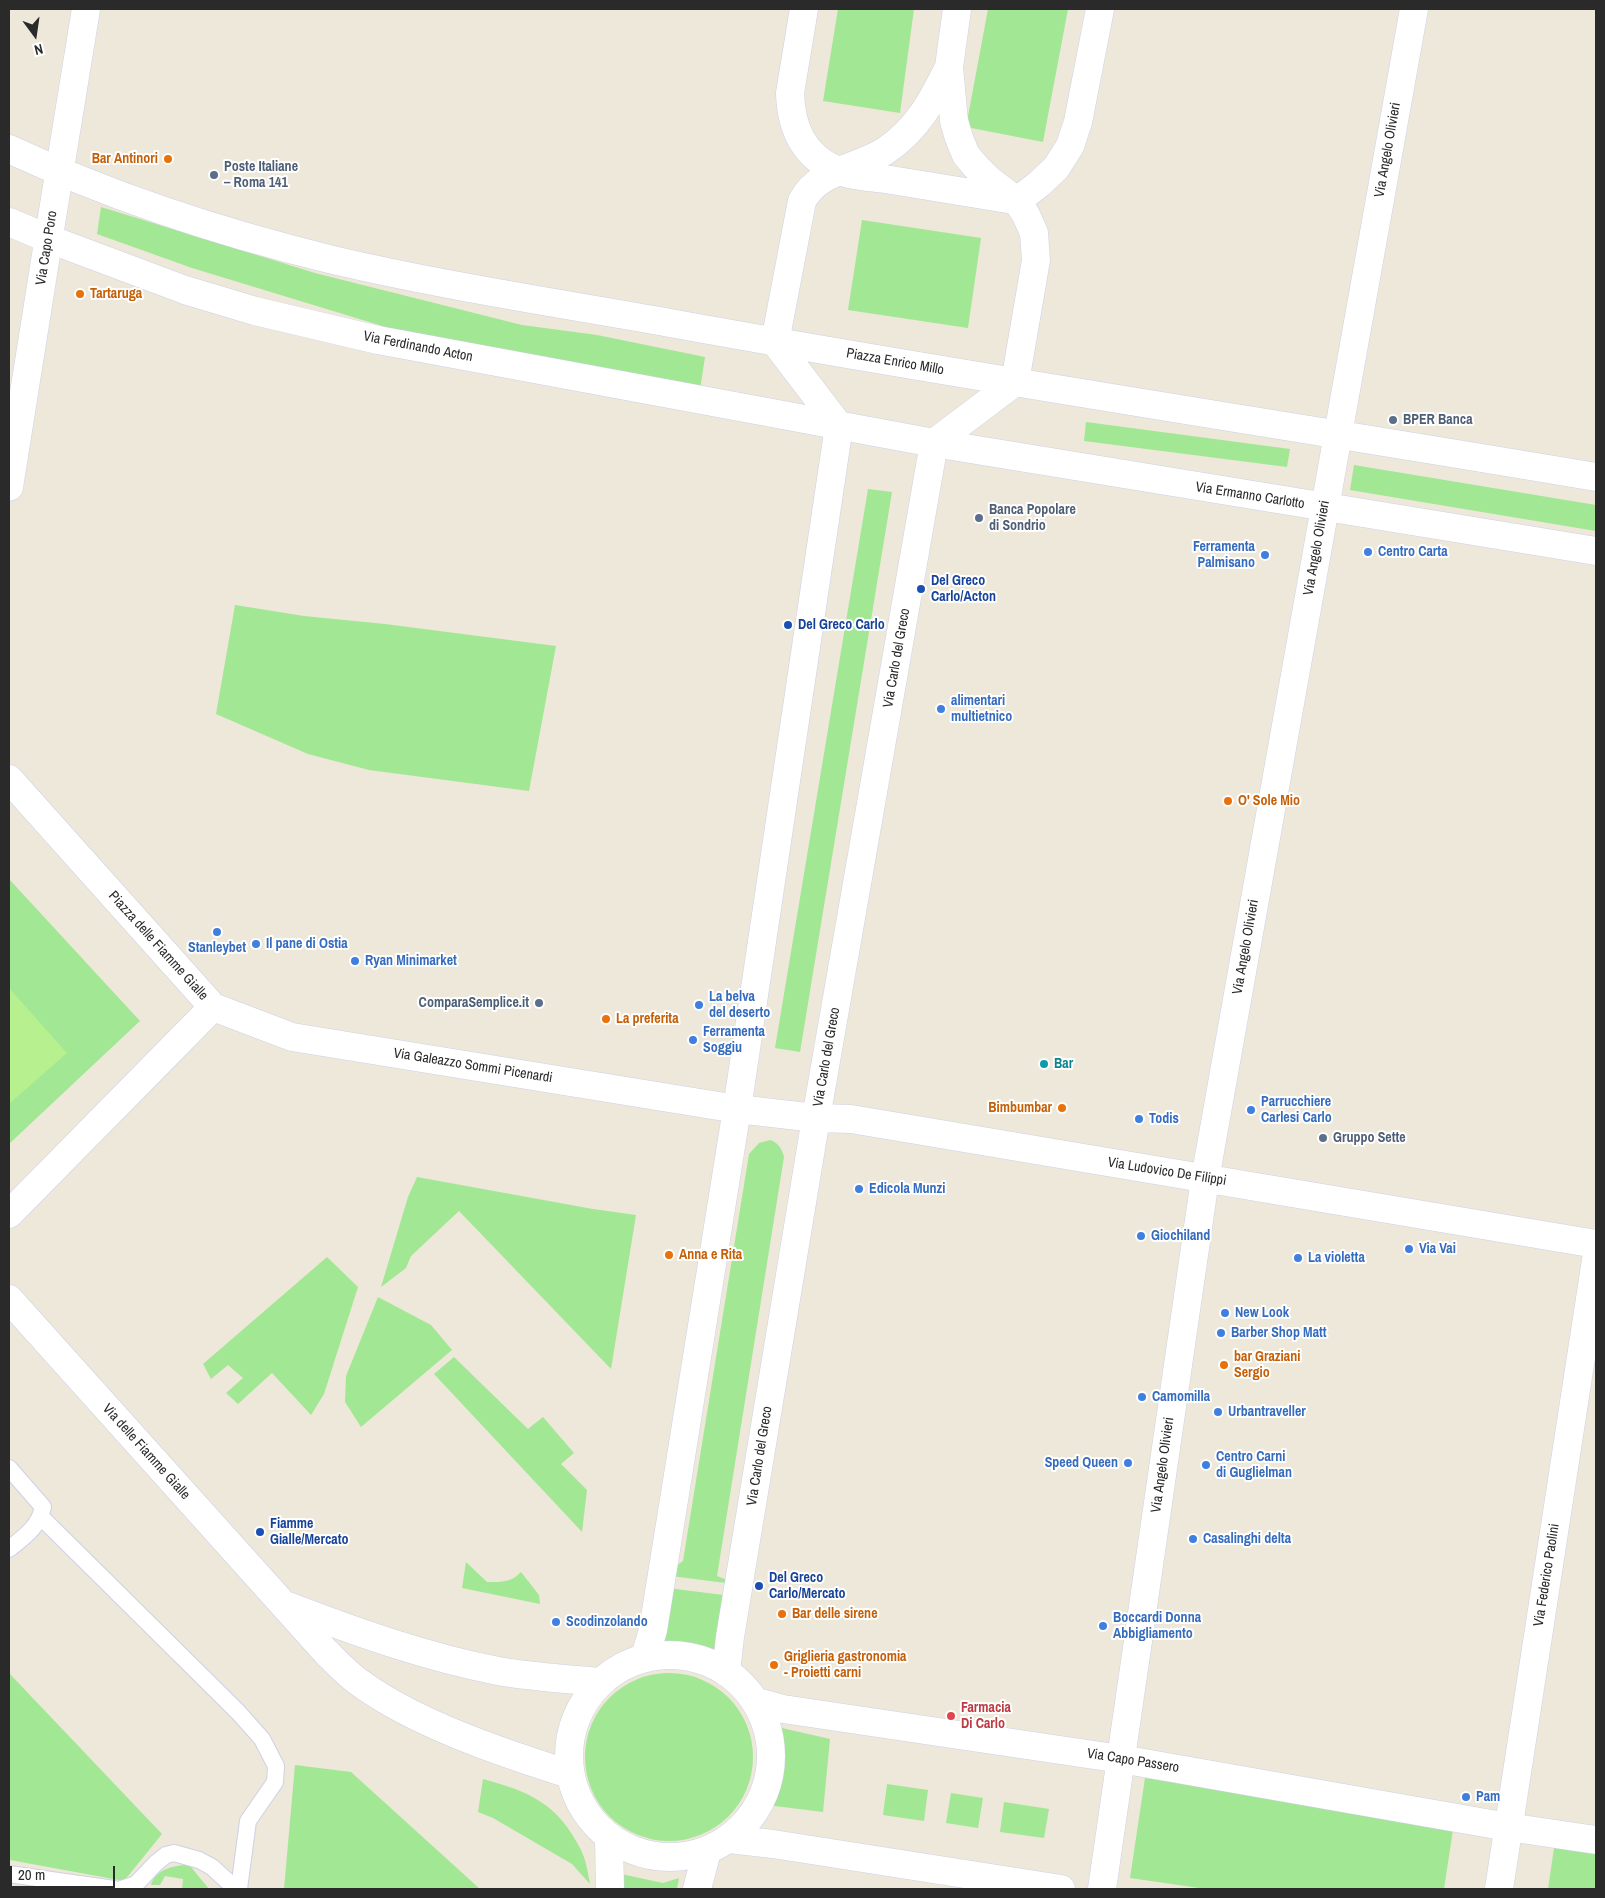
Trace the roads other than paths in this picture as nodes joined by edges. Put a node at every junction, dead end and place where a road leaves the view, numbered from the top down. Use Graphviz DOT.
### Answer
graph roads {
  1 [pos="86,9"];
  2 [pos="804,9"];
  3 [pos="957,9"];
  4 [pos="1100,9"];
  5 [pos="1414,9"];
  6 [pos="949,67"];
  7 [pos="9,149"];
  8 [pos="838,171"];
  9 [pos="58,172"];
  10 [pos="1018,201"];
  11 [pos="9,222"];
  12 [pos="49,240"];
  13 [pos="775,342"];
  14 [pos="1015,382"];
  15 [pos="16,396"];
  16 [pos="839,426"];
  17 [pos="1338,433"];
  18 [pos="934,443"];
  19 [pos="1596,477"];
  20 [pos="9,487"];
  21 [pos="1324,508"];
  22 [pos="1596,551"];
  23 [pos="9,779"];
  24 [pos="213,1007"];
  25 [pos="737,1109"];
  26 [pos="816,1118"];
  27 [pos="1205,1179"];
  28 [pos="9,1214"];
  29 [pos="1596,1244"];
  30 [pos="1596,1260"];
  31 [pos="9,1299"];
  32 [pos="9,1468"];
  33 [pos="41,1517"];
  34 [pos="9,1549"];
  35 [pos="284,1605"];
  36 [pos="645,1657"];
  37 [pos="726,1672"];
  38 [pos="600,1682"];
  39 [pos="757,1702"];
  40 [pos="1121,1759"];
  41 [pos="569,1774"];
  42 [pos="1508,1827"];
  43 [pos="609,1838"];
  44 [pos="1596,1840"];
  45 [pos="718,1845"];
  46 [pos="9,1874"];
  47 [pos="114,1889"];
  48 [pos="121,1889"];
  49 [pos="238,1889"];
  50 [pos="610,1889"];
  51 [pos="697,1889"];
  52 [pos="1061,1889"];
  53 [pos="1102,1889"];
  54 [pos="1498,1889"];
  1 -- 9 [label="street, Via Capo Poro"];
  2 -- 8 [label="street"];
  3 -- 6 [label="street"];
  4 -- 10 [label="street"];
  5 -- 17 [label="street, Via Angelo Olivieri"];
  6 -- 8 [label="street"];
  6 -- 10 [label="street"];
  7 -- 9 [label="street"];
  8 -- 10 [label="street"];
  8 -- 13 [label="street"];
  9 -- 12 [label="street, Via Capo Poro"];
  9 -- 13 [label="street"];
  10 -- 14 [label="street"];
  11 -- 12 [label="street, Via Ferdinando Acton"];
  12 -- 15 [label="street, Via Capo Poro"];
  12 -- 16 [label="street, Via Ferdinando Acton"];
  13 -- 14 [label="street, Piazza Enrico Millo"];
  13 -- 16 [label="street"];
  14 -- 17 [label="street"];
  14 -- 18 [label="street"];
  15 -- 20 [label="street, Via Capo Poro"];
  16 -- 18 [label="street"];
  16 -- 25 [label="street"];
  17 -- 19 [label="street"];
  17 -- 21 [label="street, Via Angelo Olivieri"];
  18 -- 21 [label="street, Via Ermanno Carlotto"];
  18 -- 26 [label="street, Via Carlo del Greco"];
  21 -- 22 [label="street, Via Ermanno Carlotto"];
  21 -- 27 [label="street, Via Angelo Olivieri"];
  23 -- 24 [label="street, Piazza delle Fiamme Gialle"];
  24 -- 25 [label="street, Via Galeazzo Sommi Picenardi"];
  24 -- 28 [label="street, Piazza delle Fiamme Gialle"];
  25 -- 26 [label="street, Via Ludovico De Filippi"];
  25 -- 36 [label="street"];
  26 -- 27 [label="street, Via Ludovico De Filippi"];
  26 -- 37 [label="street, Via Carlo del Greco"];
  27 -- 29 [label="street, Via Ludovico De Filippi"];
  27 -- 40 [label="street, Via Angelo Olivieri"];
  30 -- 42 [label="street, Via Federico Paolini"];
  31 -- 35 [label="street, Via delle Fiamme Gialle"];
  32 -- 33 [label="lane"];
  33 -- 34 [label="lane"];
  33 -- 49 [label="lane"];
  35 -- 38 [label="street"];
  35 -- 41 [label="street, Via delle Fiamme Gialle"];
  36 -- 37 [label="street"];
  36 -- 38 [label="street"];
  37 -- 39 [label="street"];
  38 -- 41 [label="street"];
  39 -- 40 [label="street, Via Capo Passero"];
  39 -- 45 [label="street"];
  40 -- 42 [label="street, Via Capo Passero"];
  40 -- 53 [label="street, Via Angelo Olivieri"];
  41 -- 43 [label="street"];
  42 -- 44 [label="street, Via Capo Passero"];
  42 -- 54 [label="street, Via Federico Paolini"];
  43 -- 45 [label="street"];
  43 -- 50 [label="street"];
  45 -- 51 [label="street"];
  45 -- 52 [label="street"];
  46 -- 47 [label="lane"];
  48 -- 49 [label="lane"];
}
